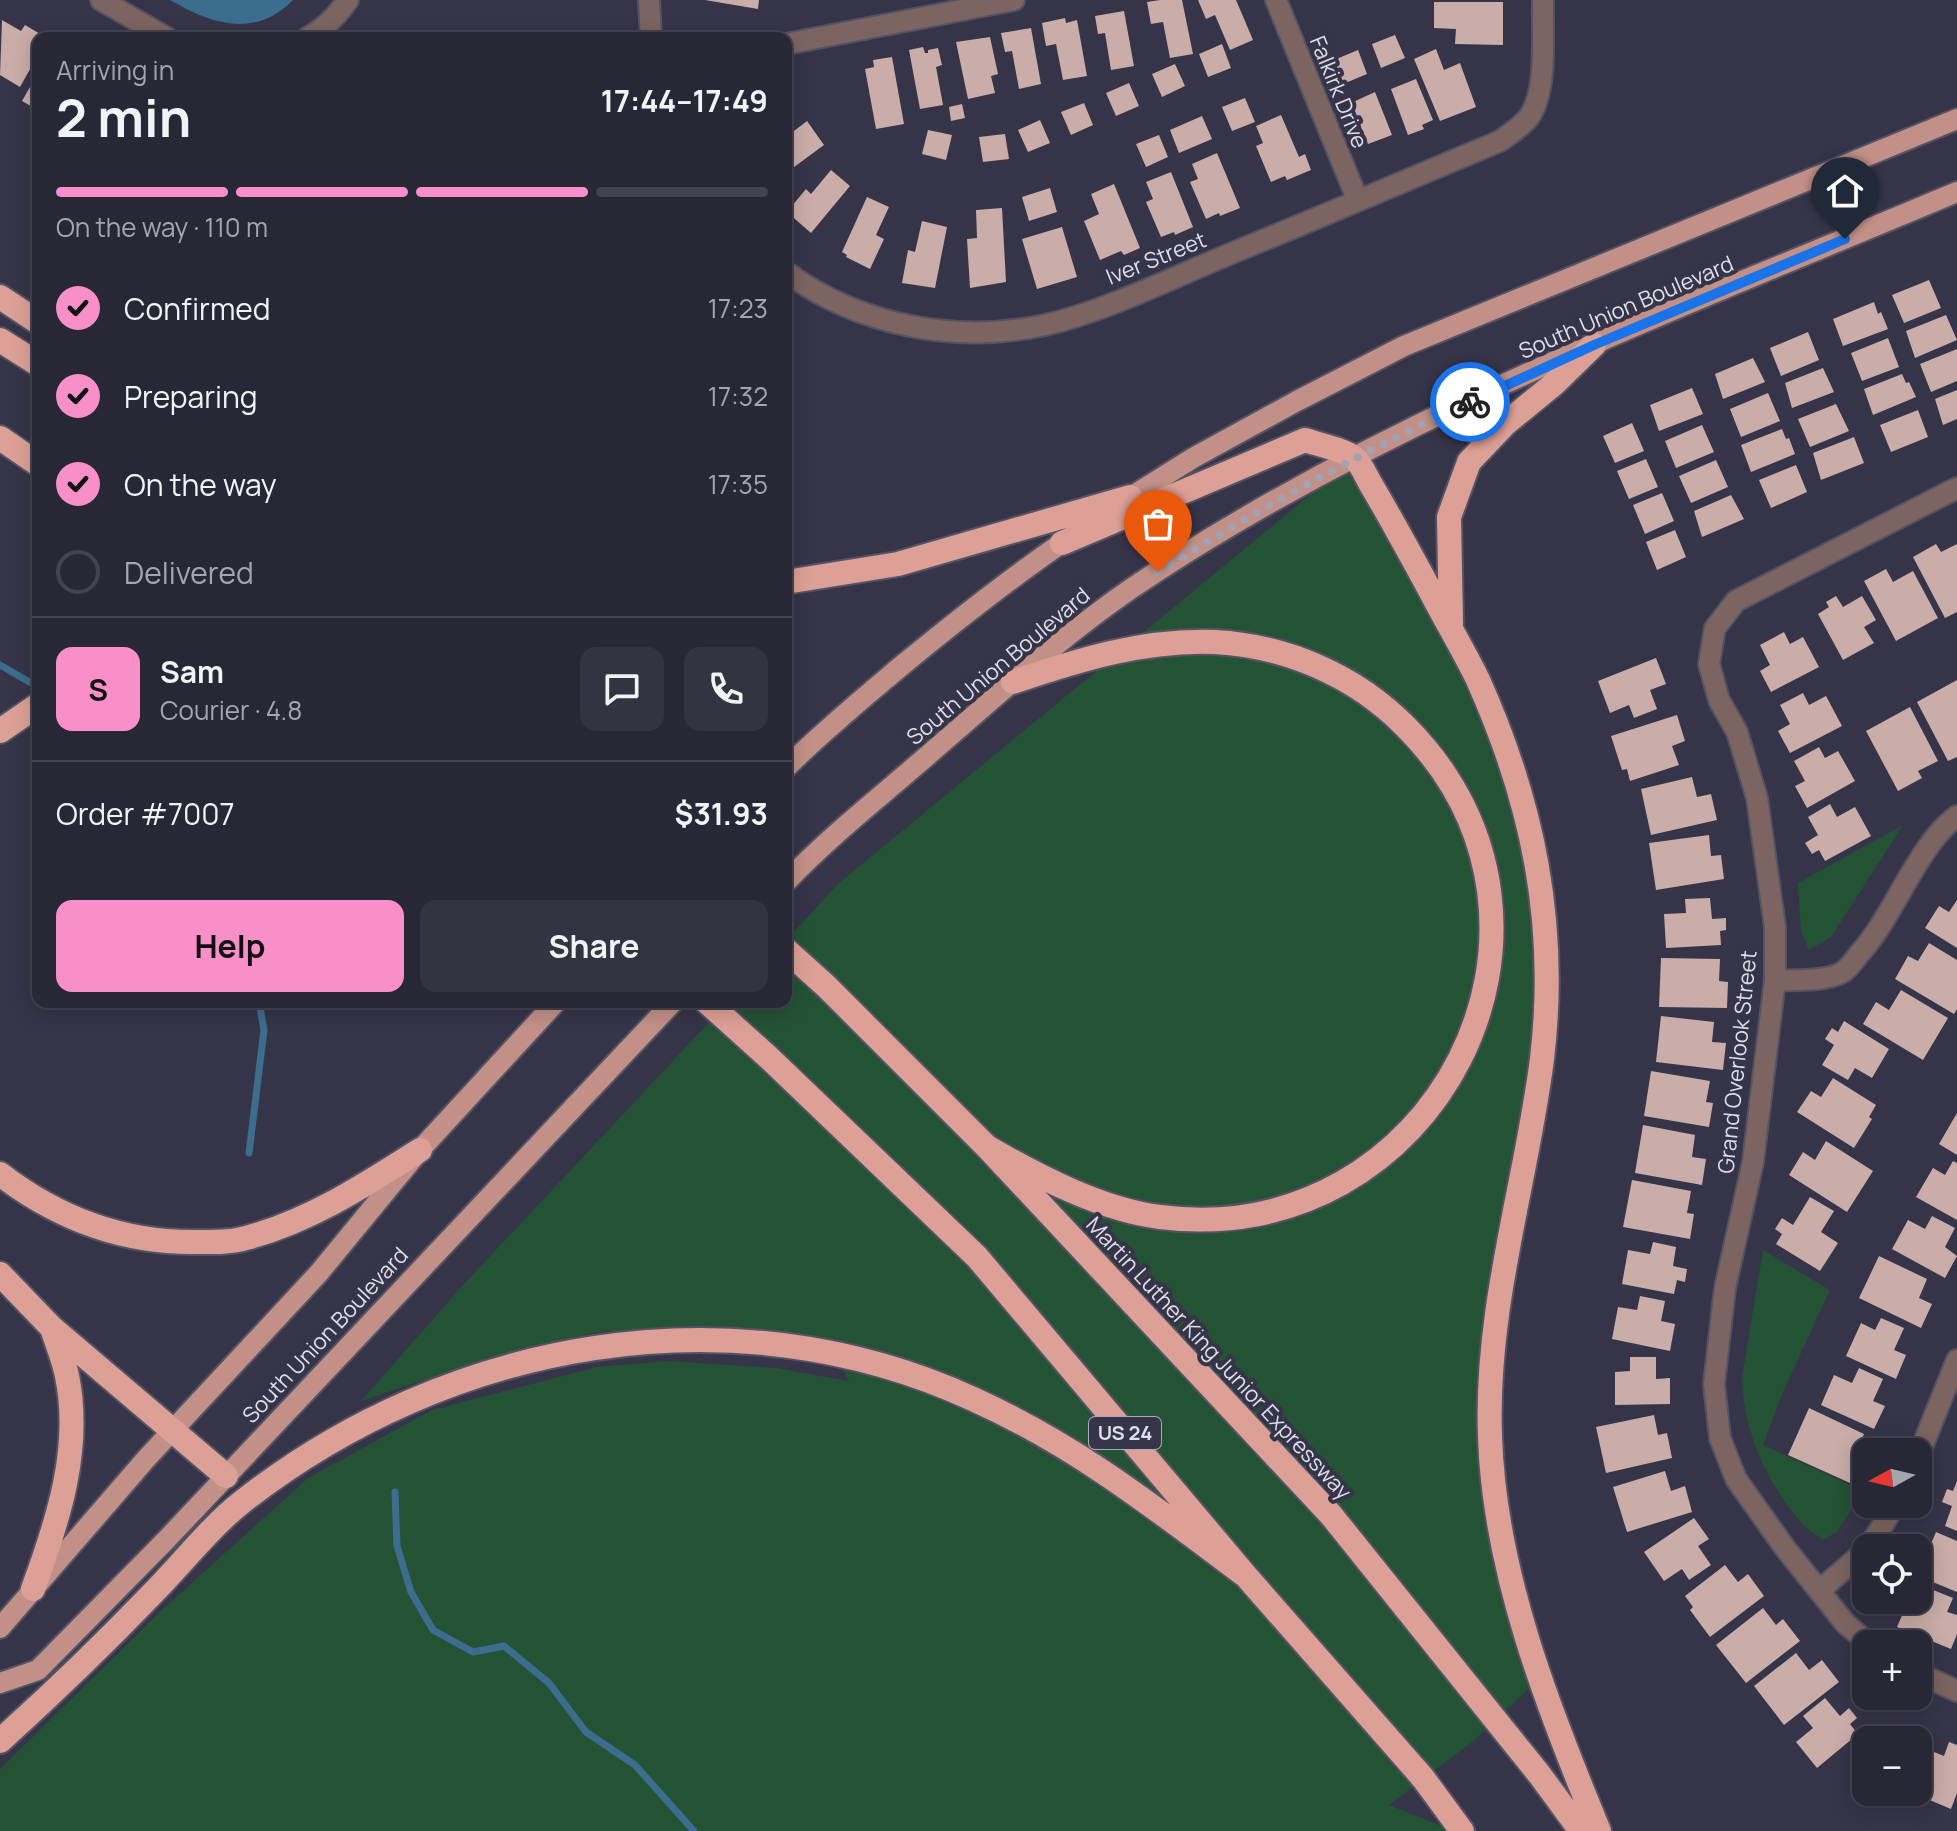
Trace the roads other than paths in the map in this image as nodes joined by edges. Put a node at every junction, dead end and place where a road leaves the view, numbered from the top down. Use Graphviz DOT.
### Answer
graph roads {
  1 [pos="101,0"];
  2 [pos="348,0"];
  3 [pos="649,0"];
  4 [pos="1014,0"];
  5 [pos="1276,0"];
  6 [pos="1543,0"];
  7 [pos="157,32"];
  8 [pos="315,32"];
  9 [pos="651,32"];
  10 [pos="792,43"];
  11 [pos="1957,119"];
  12 [pos="1957,192"];
  13 [pos="1358,201"];
  14 [pos="792,276"];
  15 [pos="0,297"];
  16 [pos="32,318"];
  17 [pos="0,340"];
  18 [pos="1594,345"];
  19 [pos="32,360"];
  20 [pos="0,438"];
  21 [pos="1355,458"];
  22 [pos="32,460"];
  23 [pos="1957,488"];
  24 [pos="1130,497"];
  25 [pos="1062,543"];
  26 [pos="792,581"];
  27 [pos="1451,630"];
  28 [pos="1013,682"];
  29 [pos="32,709"];
  30 [pos="0,731"];
  31 [pos="792,762"];
  32 [pos="1957,816"];
  33 [pos="792,876"];
  34 [pos="792,955"];
  35 [pos="1775,980"];
  36 [pos="550,1008"];
  37 [pos="667,1008"];
  38 [pos="714,1008"];
  39 [pos="987,1147"];
  40 [pos="420,1150"];
  41 [pos="0,1174"];
  42 [pos="0,1274"];
  43 [pos="52,1328"];
  44 [pos="1957,1360"];
  45 [pos="172,1431"];
  46 [pos="1926,1438"];
  47 [pos="226,1476"];
  48 [pos="1852,1562"];
  49 [pos="1246,1576"];
  50 [pos="33,1589"];
  51 [pos="1819,1591"];
  52 [pos="0,1628"];
  53 [pos="1853,1630"];
  54 [pos="1932,1679"];
  55 [pos="0,1683"];
  56 [pos="1957,1691"];
  57 [pos="0,1741"];
  58 [pos="1462,1831"];
  59 [pos="1581,1831"];
  60 [pos="1599,1831"];
  1 -- 7 [label="street"];
  2 -- 8 [label="street"];
  3 -- 9 [label="street"];
  4 -- 10 [label="street"];
  5 -- 13 [label="street, Falkirk Drive"];
  6 -- 13 [label="street, Iver Street"];
  11 -- 24 [label="main road"];
  12 -- 18 [label="main road, South Union Boulevard"];
  13 -- 14 [label="street, Iver Street"];
  15 -- 16 [label="highway"];
  17 -- 19 [label="highway"];
  18 -- 21 [label="main road, South Union Boulevard"];
  18 -- 27 [label="highway"];
  20 -- 22 [label="highway"];
  21 -- 25 [label="highway"];
  21 -- 27 [label="highway"];
  21 -- 28 [label="main road, South Union Boulevard"];
  23 -- 35 [label="street, Grand Overlook Street"];
  24 -- 25 [label="main road"];
  24 -- 26 [label="highway"];
  25 -- 31 [label="main road"];
  27 -- 60 [label="highway"];
  28 -- 33 [label="main road, South Union Boulevard"];
  28 -- 39 [label="highway"];
  29 -- 30 [label="highway"];
  32 -- 35 [label="street"];
  34 -- 39 [label="highway, Martin Luther King Junior Expressway"];
  35 -- 51 [label="street, Grand Overlook Street"];
  36 -- 40 [label="main road, South Union Boulevard"];
  37 -- 47 [label="main road, South Union Boulevard"];
  38 -- 49 [label="highway, US 24"];
  39 -- 59 [label="highway, Martin Luther King Junior Expressway"];
  40 -- 41 [label="highway"];
  40 -- 45 [label="main road, South Union Boulevard"];
  42 -- 43 [label="highway"];
  43 -- 45 [label="highway"];
  43 -- 50 [label="highway"];
  44 -- 46 [label="street"];
  45 -- 47 [label="highway"];
  45 -- 50 [label="main road, South Union Boulevard"];
  47 -- 55 [label="main road, South Union Boulevard"];
  48 -- 51 [label="street"];
  49 -- 57 [label="highway"];
  49 -- 58 [label="highway, US 24"];
  50 -- 52 [label="main road, South Union Boulevard"];
  51 -- 53 [label="street, Grand Overlook Street"];
  54 -- 56 [label="street"];
}
